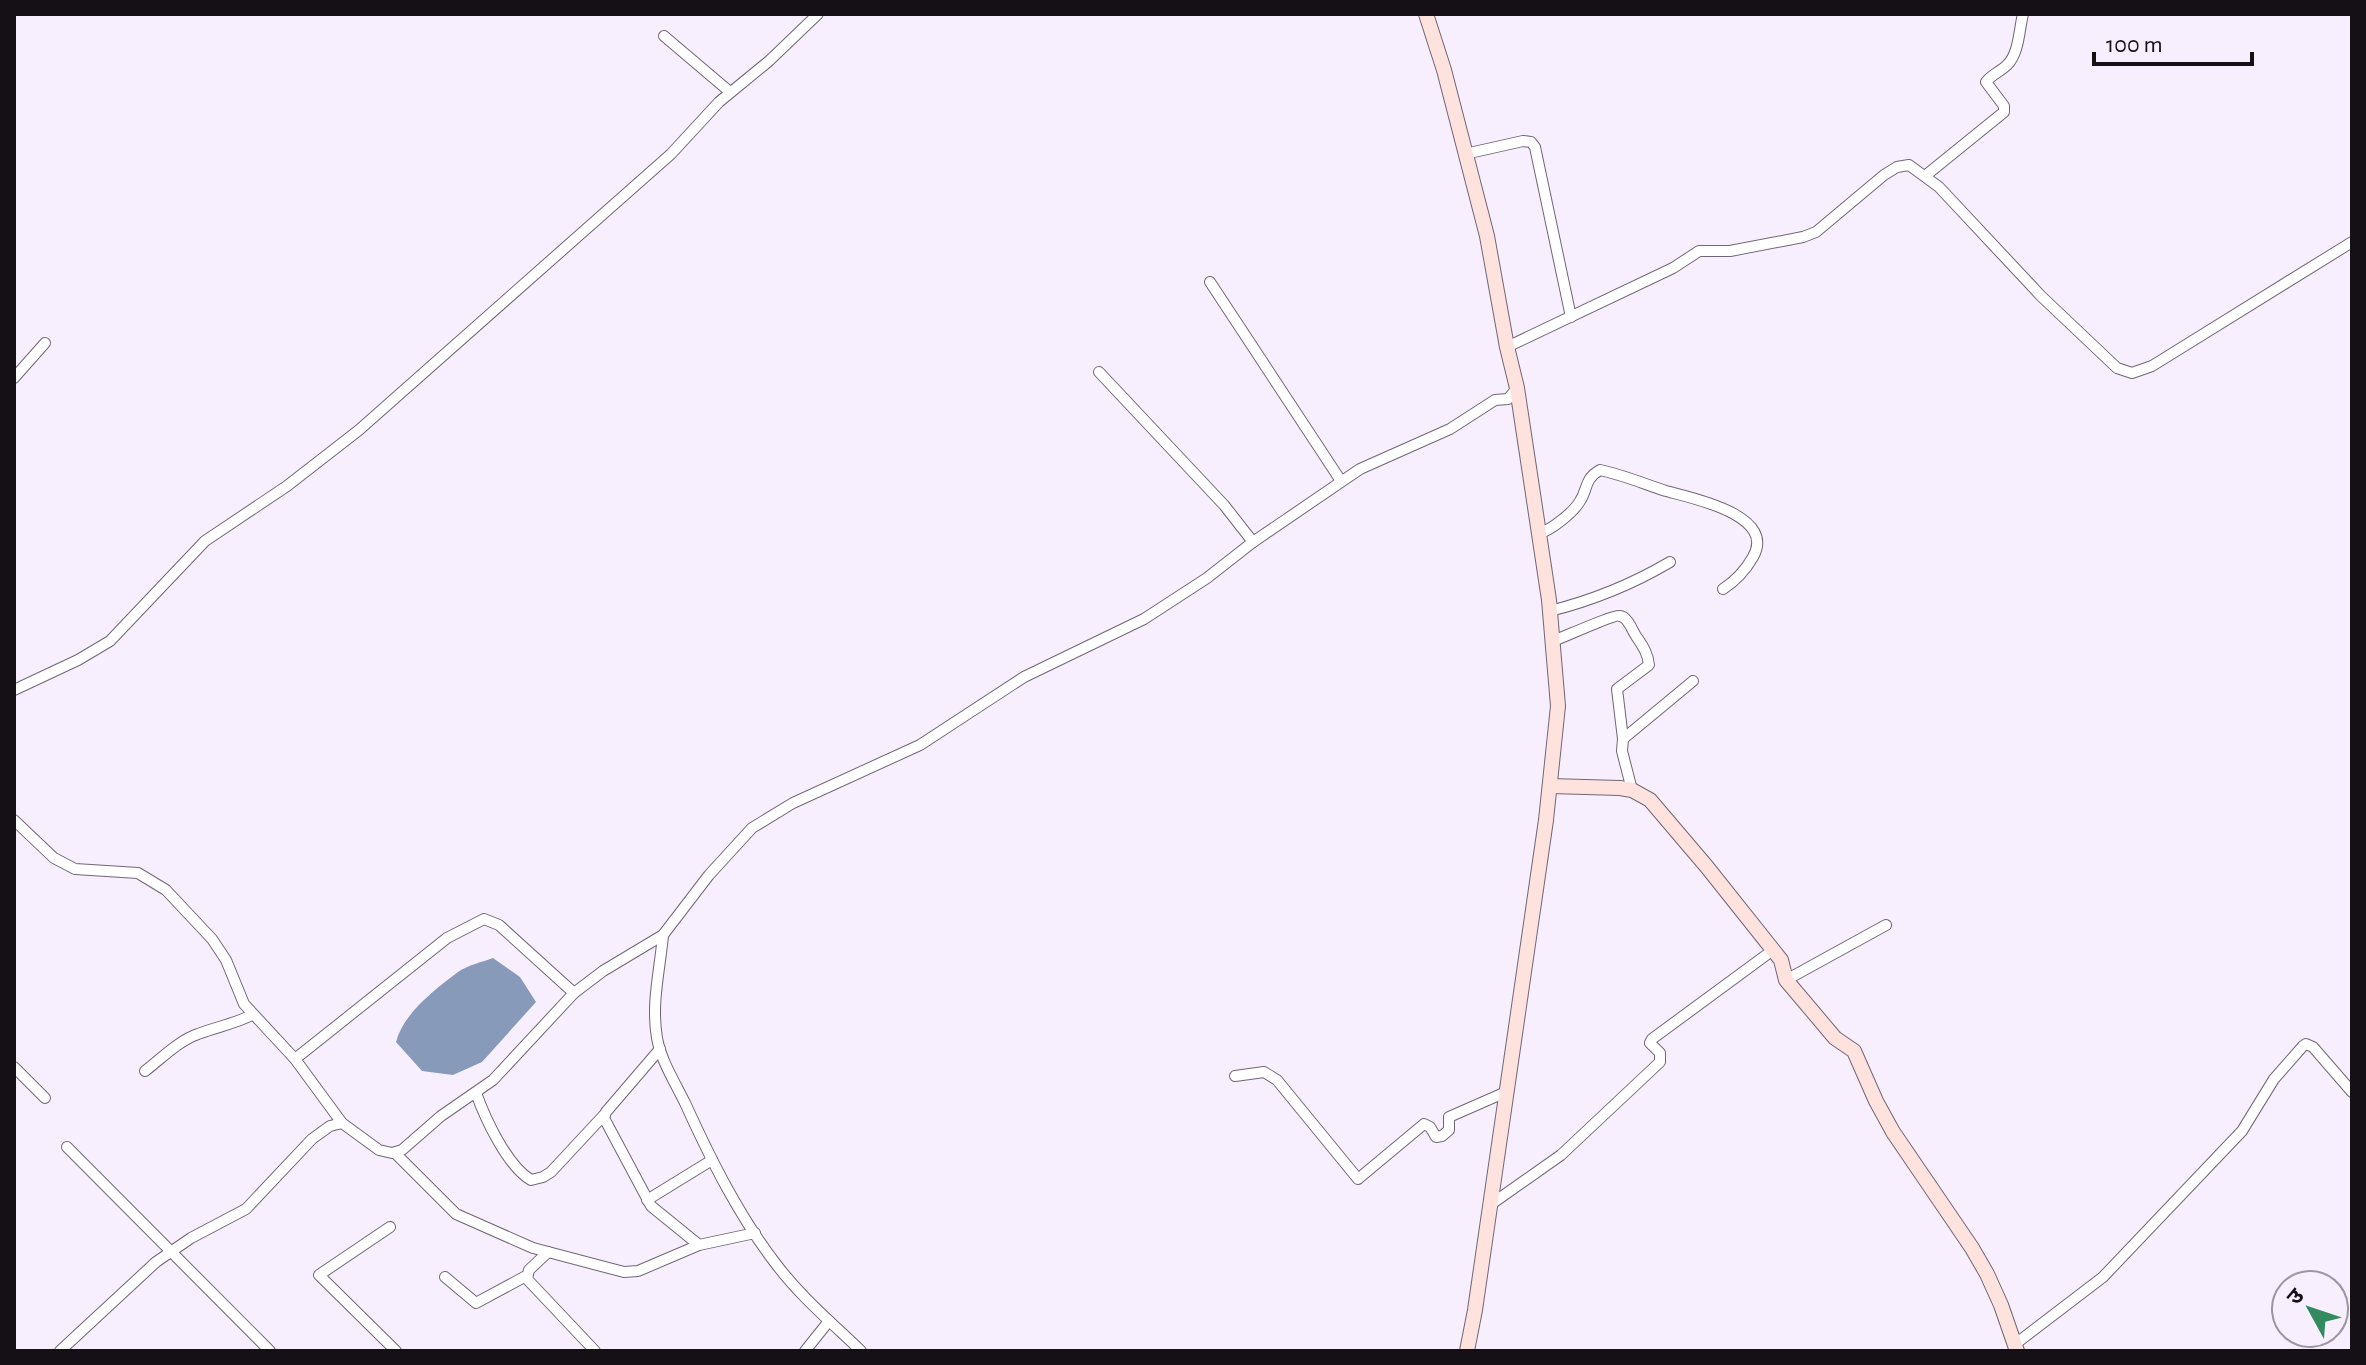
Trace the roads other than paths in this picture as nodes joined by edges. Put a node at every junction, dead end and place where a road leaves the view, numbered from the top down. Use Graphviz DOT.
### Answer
graph roads {
  1 [pos="818,14"];
  2 [pos="1426,14"];
  3 [pos="2023,14"];
  4 [pos="664,36"];
  5 [pos="730,92"];
  6 [pos="1465,154"];
  7 [pos="1925,176"];
  8 [pos="2352,242"];
  9 [pos="1210,282"];
  10 [pos="1571,317"];
  11 [pos="45,343"];
  12 [pos="1507,347"];
  13 [pos="1099,372"];
  14 [pos="14,378"];
  15 [pos="1517,388"];
  16 [pos="1341,481"];
  17 [pos="1540,533"];
  18 [pos="1253,542"];
  19 [pos="1670,562"];
  20 [pos="1723,589"];
  21 [pos="1550,611"];
  22 [pos="1553,641"];
  23 [pos="1693,681"];
  24 [pos="14,690"];
  25 [pos="1623,739"];
  26 [pos="1550,786"];
  27 [pos="1632,790"];
  28 [pos="14,820"];
  29 [pos="1886,925"];
  30 [pos="663,935"];
  31 [pos="1773,950"];
  32 [pos="1786,980"];
  33 [pos="574,993"];
  34 [pos="252,1015"];
  35 [pos="660,1049"];
  36 [pos="295,1059"];
  37 [pos="14,1067"];
  38 [pos="145,1071"];
  39 [pos="1235,1076"];
  40 [pos="1506,1092"];
  41 [pos="2352,1092"];
  42 [pos="476,1093"];
  43 [pos="45,1098"];
  44 [pos="604,1115"];
  45 [pos="342,1123"];
  46 [pos="67,1147"];
  47 [pos="395,1153"];
  48 [pos="712,1160"];
  49 [pos="647,1200"];
  50 [pos="1490,1205"];
  51 [pos="390,1227"];
  52 [pos="755,1233"];
  53 [pos="699,1245"];
  54 [pos="171,1251"];
  55 [pos="548,1252"];
  56 [pos="526,1276"];
  57 [pos="445,1277"];
  58 [pos="829,1321"];
  59 [pos="2015,1348"];
  60 [pos="60,1351"];
  61 [pos="270,1351"];
  62 [pos="396,1351"];
  63 [pos="595,1351"];
  64 [pos="805,1351"];
  65 [pos="861,1351"];
  66 [pos="1467,1351"];
  1 -- 5 [label="street"];
  2 -- 6 [label="street"];
  3 -- 7 [label="street"];
  4 -- 5 [label="street"];
  5 -- 24 [label="street"];
  6 -- 10 [label="street"];
  6 -- 12 [label="street"];
  7 -- 8 [label="street"];
  7 -- 10 [label="street"];
  9 -- 16 [label="street"];
  10 -- 12 [label="street"];
  11 -- 14 [label="street"];
  12 -- 15 [label="street"];
  13 -- 18 [label="street"];
  15 -- 16 [label="street"];
  15 -- 17 [label="street"];
  16 -- 18 [label="street"];
  17 -- 20 [label="street"];
  17 -- 21 [label="street"];
  18 -- 30 [label="street"];
  19 -- 21 [label="street"];
  21 -- 22 [label="street"];
  22 -- 25 [label="street"];
  22 -- 26 [label="street"];
  23 -- 25 [label="street"];
  25 -- 27 [label="street"];
  26 -- 27 [label="street"];
  26 -- 40 [label="street"];
  27 -- 31 [label="street"];
  28 -- 34 [label="street"];
  29 -- 32 [label="street"];
  30 -- 33 [label="street"];
  30 -- 35 [label="street"];
  31 -- 32 [label="street"];
  31 -- 50 [label="street"];
  32 -- 59 [label="street"];
  33 -- 36 [label="street"];
  33 -- 42 [label="street"];
  34 -- 36 [label="street"];
  34 -- 38 [label="street"];
  35 -- 44 [label="street"];
  35 -- 48 [label="street"];
  36 -- 45 [label="street"];
  37 -- 43 [label="street"];
  39 -- 40 [label="street"];
  40 -- 50 [label="street"];
  41 -- 59 [label="street"];
  42 -- 44 [label="street"];
  42 -- 47 [label="street"];
  44 -- 49 [label="street"];
  45 -- 47 [label="street"];
  45 -- 54 [label="street"];
  46 -- 54 [label="street"];
  47 -- 55 [label="street"];
  48 -- 49 [label="street"];
  48 -- 52 [label="street"];
  49 -- 53 [label="street"];
  50 -- 66 [label="street"];
  51 -- 62 [label="street"];
  52 -- 53 [label="street"];
  52 -- 58 [label="street"];
  53 -- 55 [label="street"];
  54 -- 60 [label="street"];
  54 -- 61 [label="street"];
  55 -- 56 [label="street"];
  56 -- 57 [label="street"];
  56 -- 63 [label="street"];
  58 -- 64 [label="street"];
  58 -- 65 [label="street"];
}
